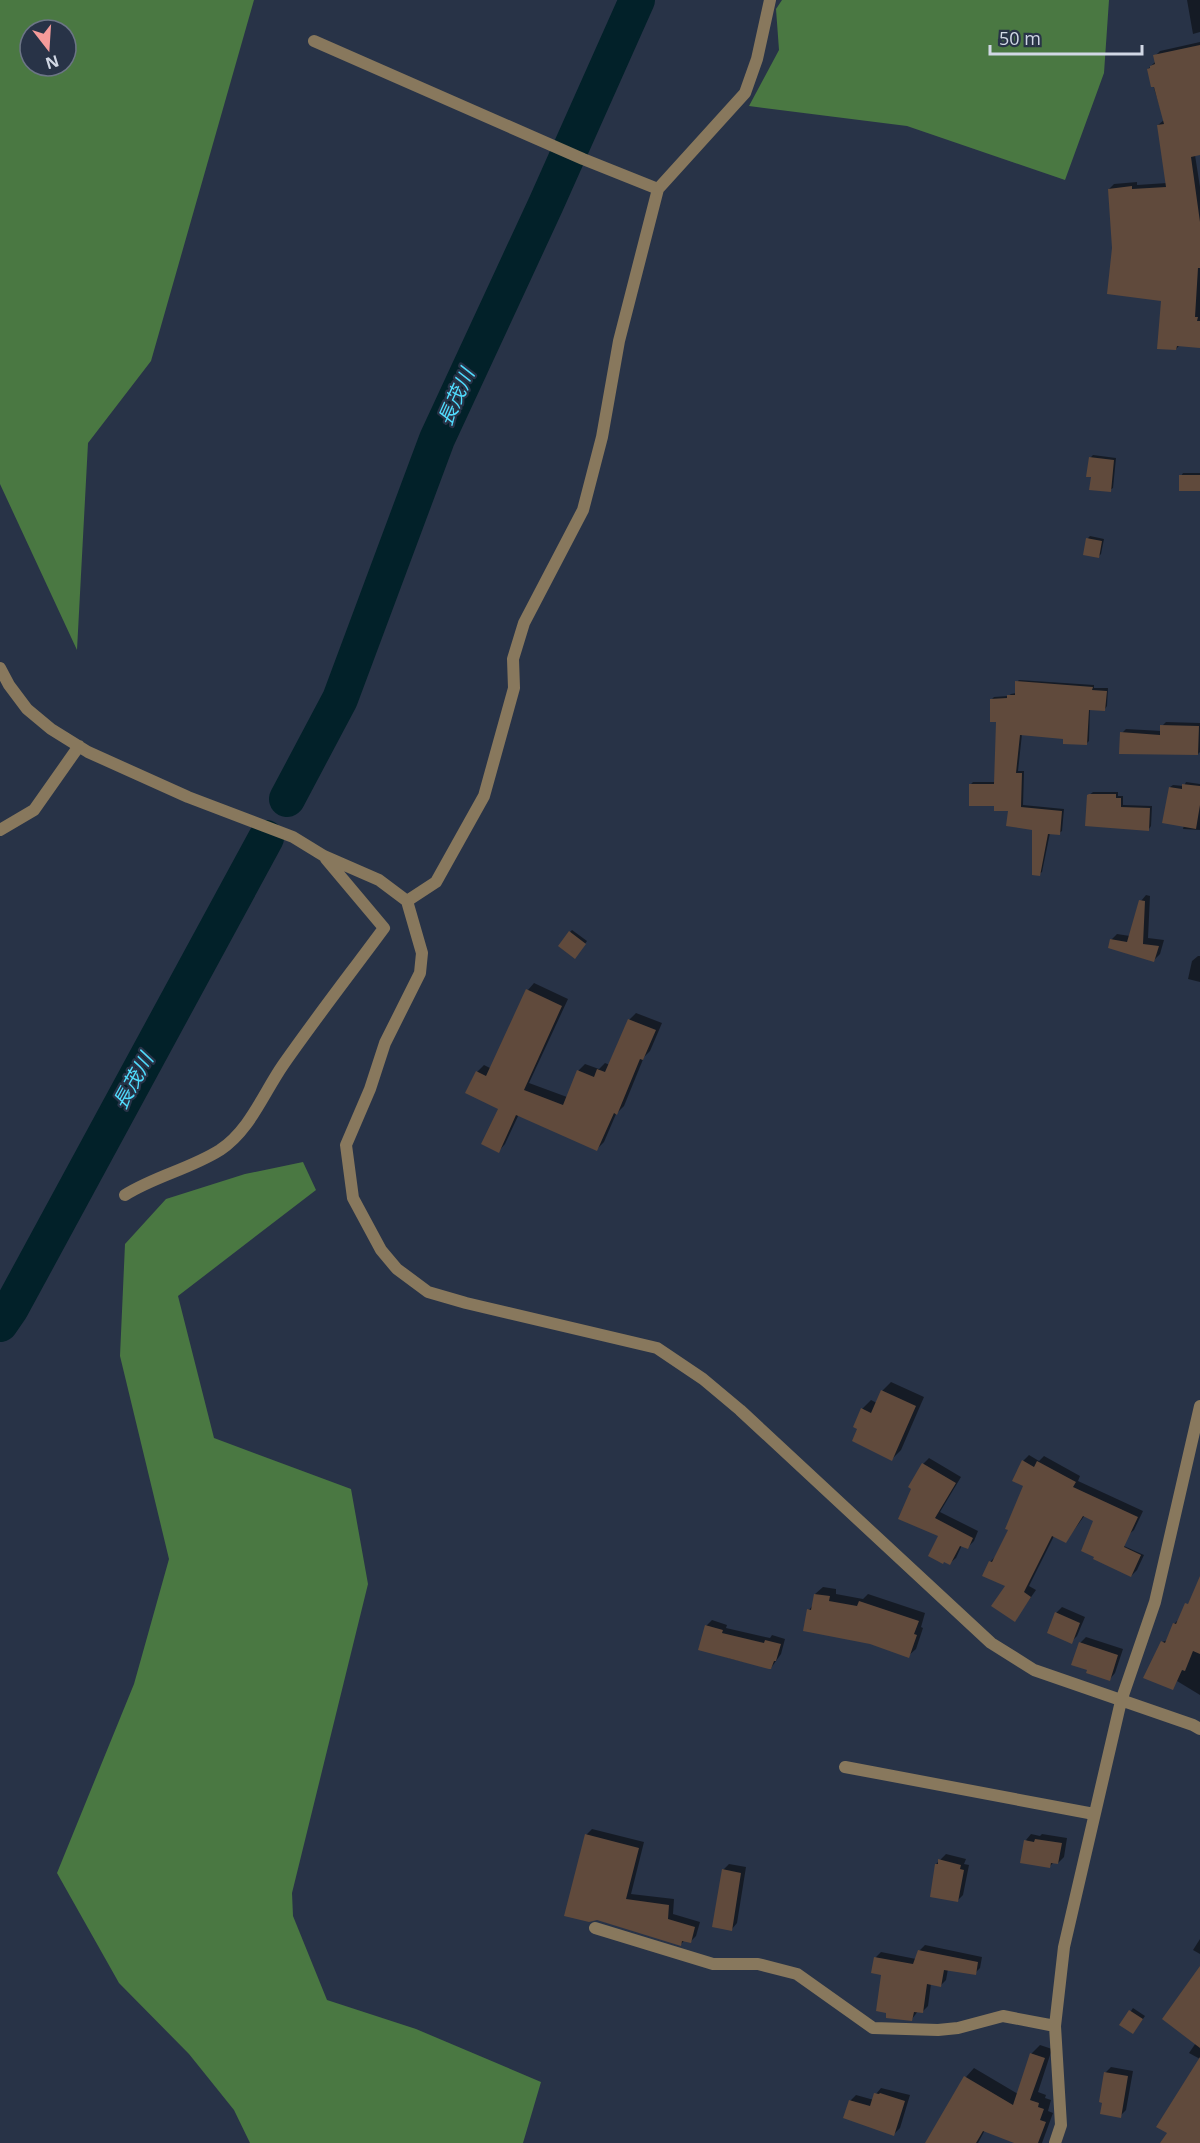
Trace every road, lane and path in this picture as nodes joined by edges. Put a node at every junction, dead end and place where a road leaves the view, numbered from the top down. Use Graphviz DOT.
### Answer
graph roads {
  1 [pos="770,0"];
  2 [pos="314,41"];
  3 [pos="658,189"];
  4 [pos="0,668"];
  5 [pos="78,746"];
  6 [pos="0,830"];
  7 [pos="324,856"];
  8 [pos="408,902"];
  9 [pos="125,1195"];
  10 [pos="1200,1406"];
  11 [pos="1121,1701"];
  12 [pos="1200,1730"];
  13 [pos="845,1767"];
  14 [pos="1094,1814"];
  15 [pos="595,1928"];
  16 [pos="1055,2026"];
  17 [pos="1055,2143"];
  1 -- 3 [label="street"];
  2 -- 3 [label="street"];
  3 -- 8 [label="street"];
  4 -- 5 [label="street"];
  5 -- 6 [label="street"];
  5 -- 7 [label="street"];
  7 -- 8 [label="street"];
  7 -- 9 [label="street"];
  8 -- 11 [label="street"];
  10 -- 11 [label="street"];
  11 -- 12 [label="street"];
  11 -- 14 [label="street"];
  13 -- 14 [label="street"];
  14 -- 16 [label="street"];
  15 -- 16 [label="street"];
  16 -- 17 [label="street"];
}
